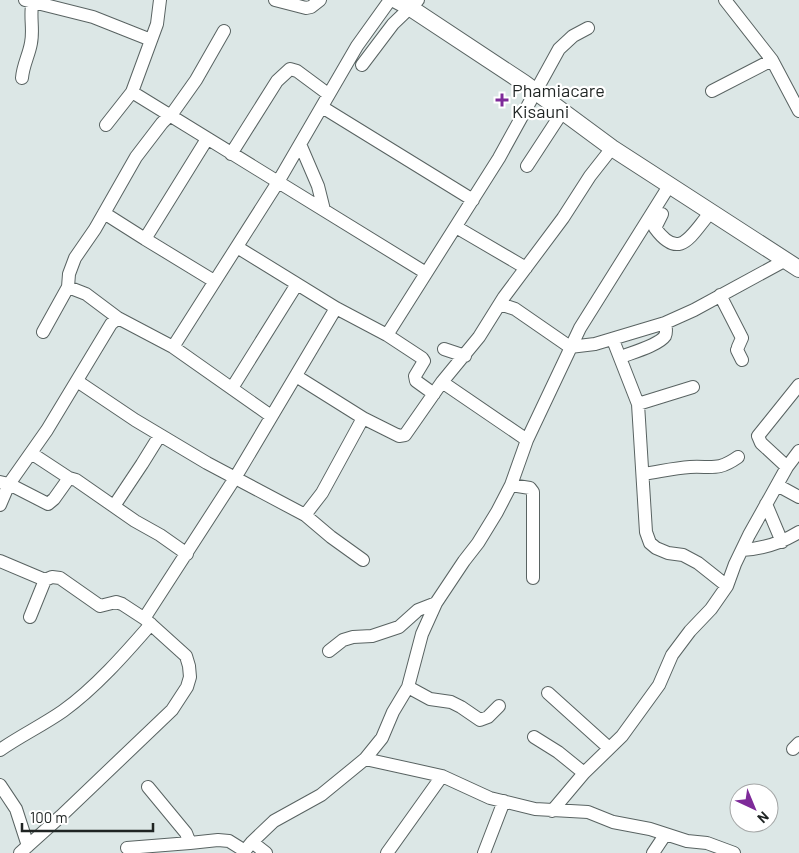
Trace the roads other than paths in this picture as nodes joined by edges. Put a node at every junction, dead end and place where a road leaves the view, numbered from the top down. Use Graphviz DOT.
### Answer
graph roads {
  1 [pos="160,0"];
  2 [pos="275,0"];
  3 [pos="320,0"];
  4 [pos="390,0"];
  5 [pos="725,0"];
  6 [pos="30,1"];
  7 [pos="408,2"];
  8 [pos="588,28"];
  9 [pos="224,31"];
  10 [pos="151,40"];
  11 [pos="772,60"];
  12 [pos="362,65"];
  13 [pos="22,78"];
  14 [pos="712,91"];
  15 [pos="132,92"];
  16 [pos="536,92"];
  17 [pos="328,94"];
  18 [pos="322,107"];
  19 [pos="563,111"];
  20 [pos="799,111"];
  21 [pos="170,116"];
  22 [pos="106,125"];
  23 [pos="207,139"];
  24 [pos="300,144"];
  25 [pos="612,148"];
  26 [pos="231,154"];
  27 [pos="527,166"];
  28 [pos="278,182"];
  29 [pos="665,193"];
  30 [pos="472,200"];
  31 [pos="324,210"];
  32 [pos="104,213"];
  33 [pos="710,213"];
  34 [pos="456,227"];
  35 [pos="145,239"];
  36 [pos="237,247"];
  37 [pos="784,261"];
  38 [pos="526,268"];
  39 [pos="799,269"];
  40 [pos="426,273"];
  41 [pos="214,281"];
  42 [pos="297,284"];
  43 [pos="68,287"];
  44 [pos="720,295"];
  45 [pos="500,304"];
  46 [pos="336,308"];
  47 [pos="118,318"];
  48 [pos="665,324"];
  49 [pos="43,332"];
  50 [pos="387,335"];
  51 [pos="613,340"];
  52 [pos="570,346"];
  53 [pos="173,347"];
  54 [pos="444,349"];
  55 [pos="739,352"];
  56 [pos="465,356"];
  57 [pos="621,357"];
  58 [pos="296,376"];
  59 [pos="76,381"];
  60 [pos="442,382"];
  61 [pos="799,385"];
  62 [pos="693,387"];
  63 [pos="232,388"];
  64 [pos="434,394"];
  65 [pos="638,404"];
  66 [pos="271,416"];
  67 [pos="363,418"];
  68 [pos="160,435"];
  69 [pos="527,440"];
  70 [pos="799,451"];
  71 [pos="31,453"];
  72 [pos="738,457"];
  73 [pos="787,467"];
  74 [pos="643,474"];
  75 [pos="70,478"];
  76 [pos="235,478"];
  77 [pos="4,483"];
  78 [pos="777,484"];
  79 [pos="511,485"];
  80 [pos="799,497"];
  81 [pos="766,504"];
  82 [pos="0,505"];
  83 [pos="114,506"];
  84 [pos="305,515"];
  85 [pos="799,532"];
  86 [pos="782,542"];
  87 [pos="742,550"];
  88 [pos="187,554"];
  89 [pos="363,560"];
  90 [pos="0,561"];
  91 [pos="533,578"];
  92 [pos="45,580"];
  93 [pos="727,586"];
  94 [pos="436,603"];
  95 [pos="30,617"];
  96 [pos="148,622"];
  97 [pos="329,651"];
  98 [pos="408,687"];
  99 [pos="548,693"];
  100 [pos="499,706"];
  101 [pos="534,736"];
  102 [pos="609,748"];
  103 [pos="0,750"];
  104 [pos="365,759"];
  105 [pos="584,773"];
  106 [pos="442,776"];
  107 [pos="0,786"];
  108 [pos="148,787"];
  109 [pos="504,801"];
  110 [pos="552,811"];
  111 [pos="665,835"];
  112 [pos="190,844"];
  113 [pos="127,848"];
  114 [pos="247,848"];
  115 [pos="24,850"];
  116 [pos="730,852"];
  117 [pos="266,853"];
  118 [pos="387,853"];
  119 [pos="484,853"];
  120 [pos="653,853"];
  1 -- 10 [label="street"];
  2 -- 3 [label="street"];
  4 -- 17 [label="street"];
  5 -- 11 [label="street"];
  6 -- 10 [label="street"];
  6 -- 13 [label="street"];
  7 -- 12 [label="street"];
  7 -- 16 [label="main road"];
  8 -- 16 [label="street"];
  9 -- 21 [label="street"];
  10 -- 15 [label="street"];
  11 -- 14 [label="street"];
  11 -- 20 [label="street"];
  15 -- 21 [label="street"];
  15 -- 22 [label="street"];
  16 -- 19 [label="main road"];
  16 -- 30 [label="street"];
  17 -- 18 [label="street"];
  17 -- 26 [label="street"];
  18 -- 24 [label="street"];
  18 -- 30 [label="street"];
  19 -- 25 [label="main road"];
  19 -- 27 [label="street"];
  21 -- 23 [label="street"];
  21 -- 32 [label="street"];
  23 -- 26 [label="street"];
  23 -- 35 [label="street"];
  24 -- 28 [label="street"];
  24 -- 31 [label="street"];
  25 -- 29 [label="main road"];
  25 -- 38 [label="street"];
  26 -- 28 [label="street"];
  28 -- 31 [label="street"];
  28 -- 36 [label="street"];
  29 -- 33 [label="main road"];
  29 -- 33 [label="street"];
  29 -- 52 [label="street"];
  30 -- 34 [label="street"];
  31 -- 40 [label="street"];
  32 -- 35 [label="street"];
  32 -- 43 [label="street"];
  33 -- 37 [label="main road"];
  34 -- 38 [label="street"];
  34 -- 40 [label="street"];
  35 -- 41 [label="street"];
  36 -- 41 [label="street"];
  36 -- 42 [label="street"];
  37 -- 39 [label="main road"];
  37 -- 44 [label="street"];
  38 -- 45 [label="street"];
  40 -- 50 [label="street"];
  41 -- 53 [label="street"];
  42 -- 46 [label="street"];
  42 -- 63 [label="street"];
  43 -- 47 [label="street"];
  43 -- 49 [label="street"];
  44 -- 48 [label="street"];
  44 -- 55 [label="street"];
  45 -- 52 [label="street"];
  45 -- 56 [label="street"];
  46 -- 50 [label="street"];
  46 -- 58 [label="street"];
  47 -- 53 [label="street"];
  47 -- 59 [label="street"];
  48 -- 51 [label="street"];
  48 -- 57 [label="street"];
  50 -- 64 [label="street"];
  51 -- 52 [label="street"];
  51 -- 57 [label="street"];
  52 -- 69 [label="street"];
  53 -- 63 [label="street"];
  54 -- 56 [label="street"];
  56 -- 60 [label="street"];
  57 -- 65 [label="street"];
  58 -- 66 [label="street"];
  58 -- 67 [label="street"];
  59 -- 68 [label="street"];
  59 -- 71 [label="street"];
  60 -- 64 [label="street"];
  60 -- 69 [label="street"];
  61 -- 73 [label="street"];
  62 -- 65 [label="street"];
  63 -- 66 [label="street"];
  64 -- 67 [label="street"];
  65 -- 74 [label="street"];
  66 -- 76 [label="street"];
  67 -- 84 [label="street"];
  68 -- 76 [label="street"];
  68 -- 83 [label="street"];
  69 -- 79 [label="street"];
  70 -- 73 [label="street"];
  71 -- 75 [label="street"];
  71 -- 77 [label="street"];
  72 -- 74 [label="street"];
  73 -- 78 [label="street"];
  74 -- 93 [label="street"];
  75 -- 77 [label="street"];
  75 -- 83 [label="street"];
  76 -- 84 [label="street"];
  76 -- 88 [label="street"];
  77 -- 82 [label="street"];
  78 -- 80 [label="street"];
  78 -- 81 [label="street"];
  79 -- 91 [label="street"];
  79 -- 94 [label="street"];
  81 -- 86 [label="street"];
  81 -- 87 [label="street"];
  83 -- 88 [label="street"];
  84 -- 89 [label="street"];
  85 -- 86 [label="street"];
  86 -- 87 [label="street"];
  87 -- 93 [label="street"];
  88 -- 96 [label="street"];
  90 -- 92 [label="street"];
  92 -- 95 [label="street"];
  92 -- 96 [label="street"];
  93 -- 102 [label="street"];
  94 -- 97 [label="street"];
  94 -- 98 [label="street"];
  96 -- 103 [label="street"];
  96 -- 115 [label="street"];
  98 -- 100 [label="street"];
  98 -- 104 [label="street"];
  99 -- 102 [label="street"];
  101 -- 105 [label="street"];
  102 -- 105 [label="street"];
  104 -- 106 [label="street"];
  104 -- 114 [label="street"];
  105 -- 110 [label="street"];
  106 -- 109 [label="street"];
  106 -- 118 [label="street"];
  107 -- 115 [label="street"];
  108 -- 112 [label="street"];
  109 -- 110 [label="street"];
  109 -- 119 [label="street"];
  110 -- 111 [label="street"];
  111 -- 116 [label="street"];
  111 -- 120 [label="street"];
  112 -- 113 [label="street"];
  112 -- 114 [label="street"];
  114 -- 117 [label="street"];
}
